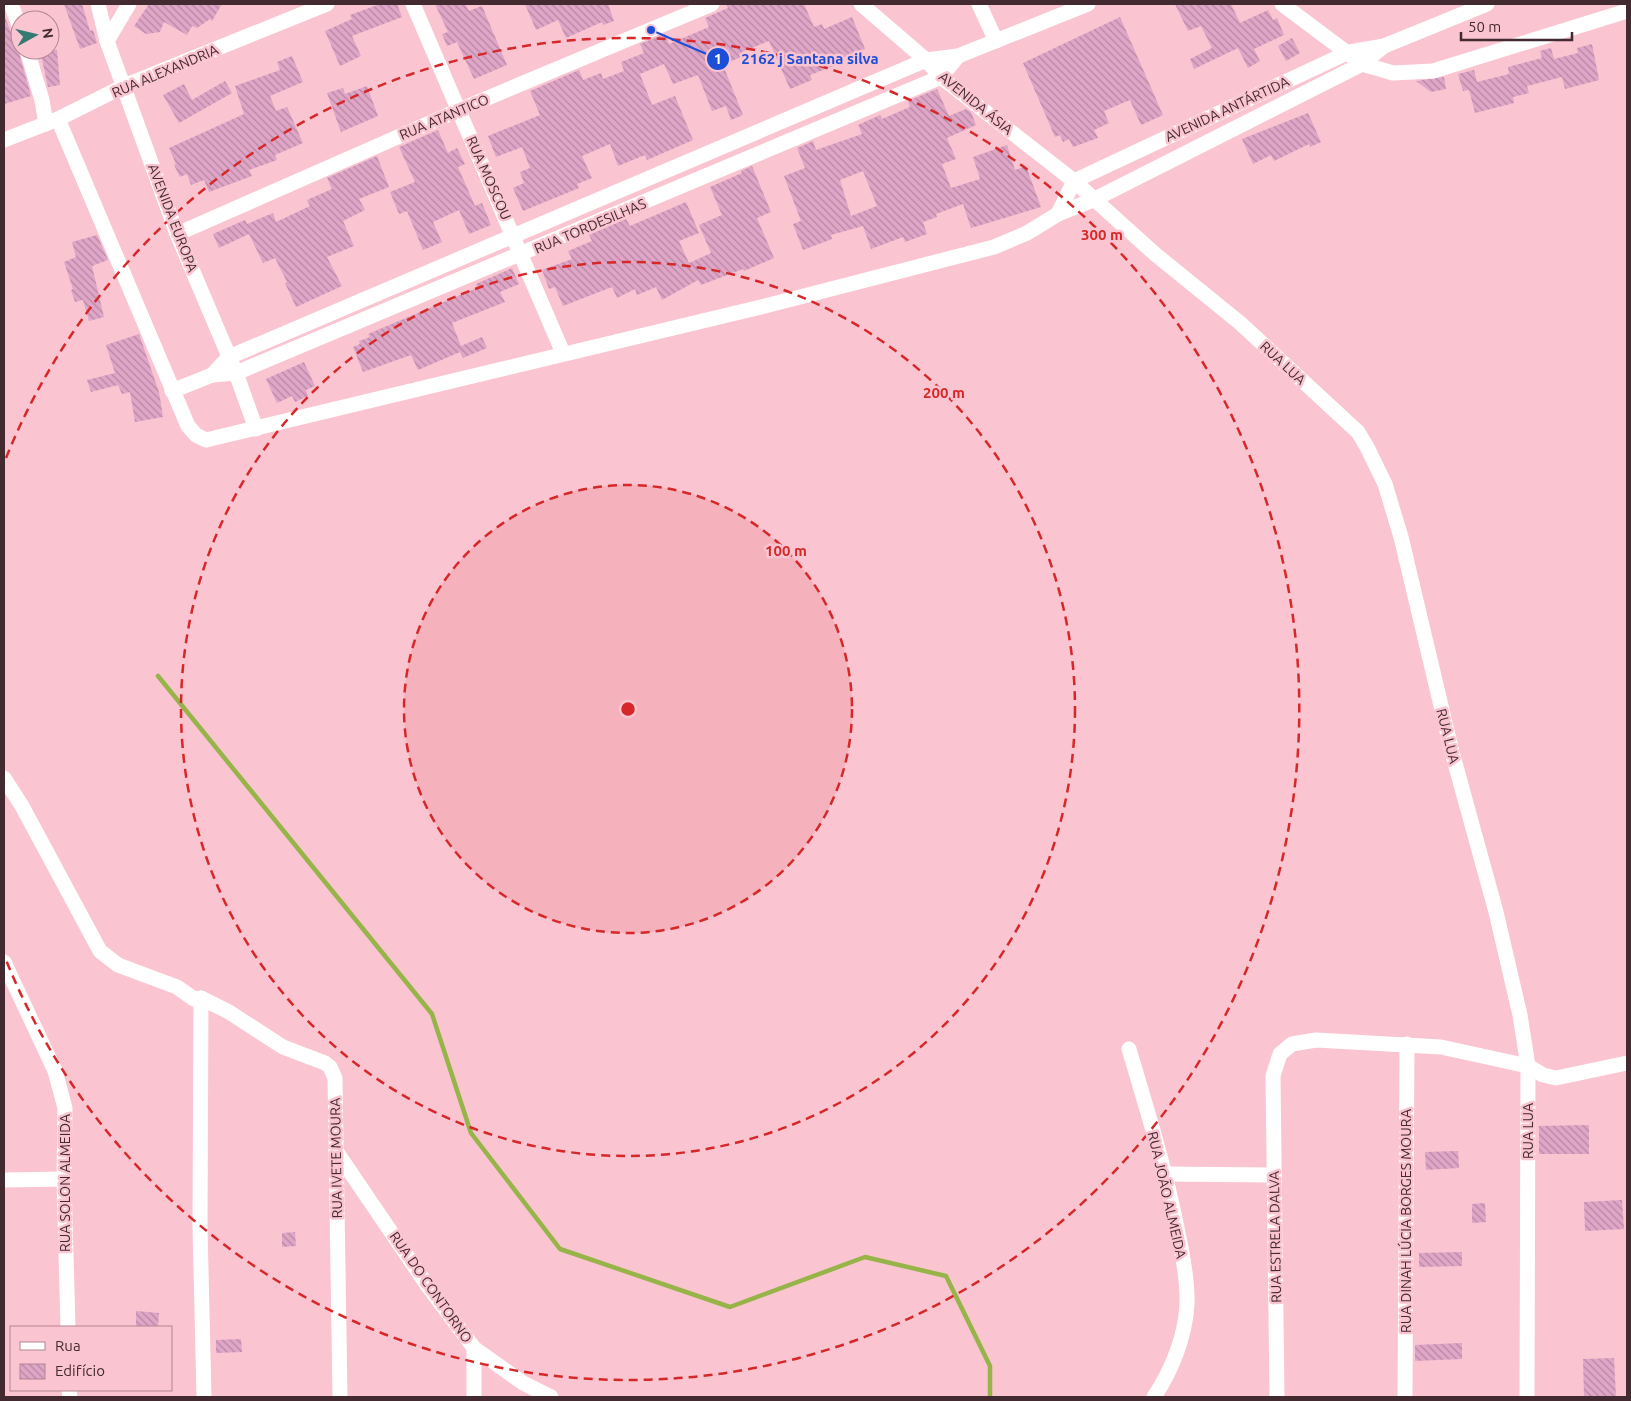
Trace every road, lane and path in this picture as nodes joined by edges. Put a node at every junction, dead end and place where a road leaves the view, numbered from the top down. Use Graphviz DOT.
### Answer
graph roads {
  1 [pos="98,4"];
  2 [pos="129,4"];
  3 [pos="327,4"];
  4 [pos="413,4"];
  5 [pos="712,4"];
  6 [pos="861,4"];
  7 [pos="979,4"];
  8 [pos="1088,4"];
  9 [pos="1282,4"];
  10 [pos="1487,4"];
  11 [pos="1627,11"];
  12 [pos="107,41"];
  13 [pos="996,41"];
  14 [pos="1384,46"];
  15 [pos="1349,52"];
  16 [pos="958,56"];
  17 [pos="30,60"];
  18 [pos="926,60"];
  19 [pos="1362,64"];
  20 [pos="941,77"];
  21 [pos="124,86"];
  22 [pos="458,110"];
  23 [pos="52,121"];
  24 [pos="4,140"];
  25 [pos="1074,181"];
  26 [pos="1093,200"];
  27 [pos="1058,214"];
  28 [pos="177,234"];
  29 [pos="514,234"];
  30 [pos="522,254"];
  31 [pos="563,353"];
  32 [pos="229,357"];
  33 [pos="236,373"];
  34 [pos="212,375"];
  35 [pos="172,391"];
  36 [pos="256,429"];
  37 [pos="4,778"];
  38 [pos="4,962"];
  39 [pos="201,998"];
  40 [pos="1407,1044"];
  41 [pos="1129,1049"];
  42 [pos="1627,1063"];
  43 [pos="1528,1066"];
  44 [pos="336,1151"];
  45 [pos="1165,1174"];
  46 [pos="1274,1175"];
  47 [pos="4,1180"];
  48 [pos="64,1180"];
  49 [pos="68,1326"];
  50 [pos="474,1348"];
  51 [pos="204,1397"];
  52 [pos="340,1397"];
  53 [pos="474,1397"];
  54 [pos="551,1397"];
  55 [pos="1154,1397"];
  56 [pos="1277,1397"];
  57 [pos="1404,1397"];
  58 [pos="1527,1397"];
  1 -- 12 [label="street, AVENIDA EUROPA"];
  2 -- 12 [label="street"];
  3 -- 21 [label="street, RUA ALEXANDRIA"];
  4 -- 22 [label="street, RUA MOSCOU"];
  5 -- 22 [label="street, RUA ATANTICO"];
  6 -- 18 [label="street, AVENIDA ÁSIA"];
  7 -- 13 [label="street"];
  8 -- 13 [label="street, RUA TORDESILHAS"];
  9 -- 15 [label="street"];
  10 -- 14 [label="street, AVENIDA ANTÁRTIDA"];
  11 -- 19 [label="street"];
  12 -- 21 [label="street, AVENIDA EUROPA"];
  13 -- 16 [label="street, RUA TORDESILHAS"];
  14 -- 15 [label="street, AVENIDA ANTÁRTIDA"];
  14 -- 19 [label="street, AVENIDA ANTÁRTIDA"];
  15 -- 19 [label="street"];
  15 -- 25 [label="street, AVENIDA ANTÁRTIDA"];
  16 -- 18 [label="street, RUA TORDESILHAS"];
  16 -- 20 [label="street, RUA TORDESILHAS"];
  17 -- 23 [label="street"];
  18 -- 20 [label="street, AVENIDA ÁSIA"];
  18 -- 29 [label="street, RUA TORDESILHAS"];
  19 -- 26 [label="street, AVENIDA ANTÁRTIDA"];
  20 -- 25 [label="street, AVENIDA ÁSIA"];
  20 -- 30 [label="street, RUA TORDESILHAS"];
  21 -- 23 [label="street, RUA ALEXANDRIA"];
  21 -- 28 [label="street, AVENIDA EUROPA"];
  22 -- 28 [label="street, RUA ATANTICO"];
  22 -- 29 [label="street, RUA MOSCOU"];
  23 -- 24 [label="street, RUA ALEXANDRIA"];
  23 -- 35 [label="street"];
  25 -- 26 [label="street, AVENIDA ÁSIA"];
  25 -- 27 [label="street"];
  26 -- 27 [label="street, AVENIDA ANTÁRTIDA"];
  26 -- 43 [label="street, RUA LUA"];
  27 -- 31 [label="street, AVENIDA ANTÁRTIDA"];
  28 -- 32 [label="street, AVENIDA EUROPA"];
  29 -- 30 [label="street, RUA MOSCOU"];
  29 -- 32 [label="street, RUA TORDESILHAS"];
  30 -- 31 [label="street, RUA MOSCOU"];
  30 -- 33 [label="street, RUA TORDESILHAS"];
  31 -- 36 [label="street, AVENIDA ANTÁRTIDA"];
  32 -- 33 [label="street, AVENIDA EUROPA"];
  32 -- 34 [label="street, RUA TORDESILHAS"];
  33 -- 34 [label="street, RUA TORDESILHAS"];
  33 -- 36 [label="street, AVENIDA EUROPA"];
  34 -- 35 [label="street, RUA TORDESILHAS"];
  35 -- 36 [label="street, AVENIDA ANTÁRTIDA"];
  37 -- 39 [label="street, RUA IVETE MOURA"];
  38 -- 48 [label="street, RUA SOLON ALMEIDA"];
  39 -- 44 [label="street, RUA IVETE MOURA"];
  39 -- 51 [label="street"];
  40 -- 43 [label="street"];
  40 -- 46 [label="street, RUA ESTRELA DALVA"];
  40 -- 57 [label="street, RUA DINAH LÚCIA BORGES MOURA"];
  41 -- 45 [label="street, RUA JOÃO ALMEIDA"];
  42 -- 43 [label="street"];
  43 -- 58 [label="street, RUA LUA"];
  44 -- 50 [label="street, RUA DO CONTORNO"];
  44 -- 52 [label="street, RUA IVETE MOURA"];
  45 -- 46 [label="street"];
  45 -- 55 [label="street, RUA JOÃO ALMEIDA"];
  46 -- 56 [label="street, RUA ESTRELA DALVA"];
  47 -- 48 [label="street"];
  48 -- 49 [label="street, RUA SOLON ALMEIDA"];
  50 -- 53 [label="street"];
  50 -- 54 [label="street, RUA DO CONTORNO"];
}
